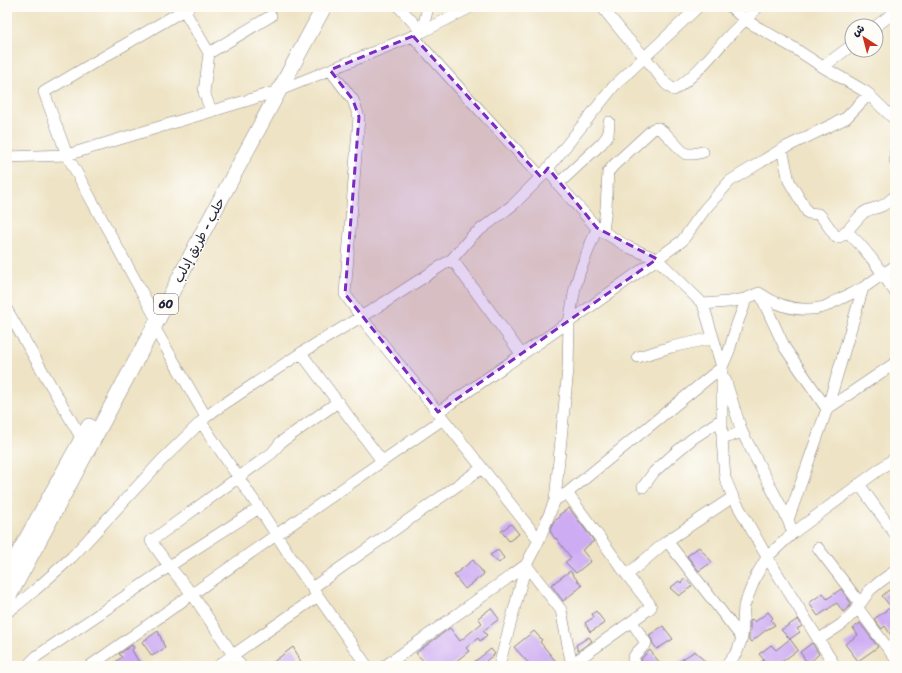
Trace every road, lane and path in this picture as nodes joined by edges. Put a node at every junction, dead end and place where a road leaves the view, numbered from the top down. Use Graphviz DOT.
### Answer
graph roads {
  1 [pos="313,7"];
  2 [pos="324,7"];
  3 [pos="399,7"];
  4 [pos="428,7"];
  5 [pos="471,7"];
  6 [pos="698,7"];
  7 [pos="731,7"];
  8 [pos="758,7"];
  9 [pos="605,8"];
  10 [pos="187,9"];
  11 [pos="895,12"];
  12 [pos="271,16"];
  13 [pos="745,20"];
  14 [pos="884,20"];
  15 [pos="418,34"];
  16 [pos="844,51"];
  17 [pos="209,53"];
  18 [pos="644,56"];
  19 [pos="823,67"];
  20 [pos="330,70"];
  21 [pos="273,93"];
  22 [pos="869,94"];
  23 [pos="211,111"];
  24 [pos="895,120"];
  25 [pos="609,122"];
  26 [pos="782,150"];
  27 [pos="703,152"];
  28 [pos="895,152"];
  29 [pos="67,155"];
  30 [pos="7,157"];
  31 [pos="895,162"];
  32 [pos="548,168"];
  33 [pos="541,177"];
  34 [pos="558,184"];
  35 [pos="895,196"];
  36 [pos="600,229"];
  37 [pos="846,232"];
  38 [pos="452,259"];
  39 [pos="657,259"];
  40 [pos="895,266"];
  41 [pos="883,274"];
  42 [pos="863,288"];
  43 [pos="895,292"];
  44 [pos="760,293"];
  45 [pos="745,299"];
  46 [pos="703,304"];
  47 [pos="7,310"];
  48 [pos="361,317"];
  49 [pos="154,319"];
  50 [pos="570,322"];
  51 [pos="713,338"];
  52 [pos="302,353"];
  53 [pos="522,355"];
  54 [pos="638,357"];
  55 [pos="895,363"];
  56 [pos="722,367"];
  57 [pos="338,402"];
  58 [pos="827,409"];
  59 [pos="441,415"];
  60 [pos="722,419"];
  61 [pos="203,420"];
  62 [pos="742,432"];
  63 [pos="82,439"];
  64 [pos="722,439"];
  65 [pos="895,458"];
  66 [pos="382,461"];
  67 [pos="482,468"];
  68 [pos="238,478"];
  69 [pos="859,484"];
  70 [pos="643,487"];
  71 [pos="567,493"];
  72 [pos="733,497"];
  73 [pos="555,500"];
  74 [pos="259,508"];
  75 [pos="788,520"];
  76 [pos="793,534"];
  77 [pos="895,534"];
  78 [pos="276,535"];
  79 [pos="539,540"];
  80 [pos="667,541"];
  81 [pos="818,548"];
  82 [pos="768,557"];
  83 [pos="526,565"];
  84 [pos="169,566"];
  85 [pos="895,571"];
  86 [pos="7,574"];
  87 [pos="627,574"];
  88 [pos="315,592"];
  89 [pos="192,594"];
  90 [pos="7,600"];
  91 [pos="859,605"];
  92 [pos="7,612"];
  93 [pos="632,622"];
  94 [pos="742,638"];
  95 [pos="818,640"];
  96 [pos="233,655"];
  97 [pos="895,658"];
  98 [pos="572,665"];
  99 [pos="27,666"];
  100 [pos="90,666"];
  101 [pos="218,666"];
  102 [pos="241,666"];
  103 [pos="367,666"];
  104 [pos="385,666"];
  105 [pos="499,666"];
  106 [pos="637,666"];
  107 [pos="726,666"];
  108 [pos="835,666"];
  1 -- 21 [label="main road, حلب - طريق إدلب / 60"];
  2 -- 21 [label="main road, حلب - طريق إدلب / 60"];
  3 -- 15 [label="street"];
  4 -- 15 [label="street"];
  5 -- 15 [label="street"];
  6 -- 18 [label="street"];
  7 -- 13 [label="street"];
  8 -- 13 [label="street"];
  9 -- 18 [label="street"];
  10 -- 17 [label="street"];
  10 -- 29 [label="street"];
  11 -- 14 [label="street"];
  12 -- 17 [label="street"];
  13 -- 18 [label="street"];
  13 -- 19 [label="street"];
  15 -- 20 [label="street"];
  15 -- 33 [label="street"];
  16 -- 19 [label="street"];
  17 -- 23 [label="street"];
  18 -- 32 [label="street"];
  19 -- 22 [label="street"];
  20 -- 21 [label="street"];
  20 -- 48 [label="street"];
  21 -- 23 [label="street"];
  21 -- 49 [label="main road, حلب - طريق إدلب / 60"];
  22 -- 24 [label="street"];
  22 -- 26 [label="street"];
  23 -- 29 [label="street"];
  25 -- 34 [label="street"];
  26 -- 37 [label="street"];
  26 -- 39 [label="street"];
  27 -- 36 [label="street"];
  28 -- 31 [label="street"];
  29 -- 30 [label="street"];
  29 -- 49 [label="street"];
  32 -- 33 [label="street"];
  32 -- 34 [label="street"];
  33 -- 38 [label="street"];
  34 -- 36 [label="street"];
  35 -- 37 [label="street"];
  36 -- 39 [label="street"];
  36 -- 50 [label="street"];
  37 -- 41 [label="street"];
  38 -- 48 [label="street"];
  38 -- 53 [label="street"];
  39 -- 46 [label="street"];
  39 -- 50 [label="street"];
  40 -- 41 [label="street"];
  41 -- 42 [label="street"];
  41 -- 43 [label="street"];
  42 -- 44 [label="street"];
  42 -- 58 [label="street"];
  44 -- 45 [label="street"];
  44 -- 58 [label="street"];
  45 -- 46 [label="street"];
  45 -- 56 [label="street"];
  46 -- 51 [label="street"];
  47 -- 63 [label="street"];
  48 -- 52 [label="street"];
  48 -- 59 [label="street"];
  49 -- 61 [label="street"];
  49 -- 63 [label="main road, حلب - طريق إدلب / 60"];
  49 -- 90 [label="main road, حلب - طريق إدلب / 60"];
  50 -- 53 [label="street"];
  50 -- 73 [label="street"];
  51 -- 54 [label="street"];
  51 -- 56 [label="street"];
  52 -- 57 [label="street"];
  52 -- 61 [label="street"];
  53 -- 59 [label="street"];
  55 -- 58 [label="street"];
  56 -- 60 [label="street"];
  56 -- 62 [label="street"];
  56 -- 71 [label="street"];
  57 -- 66 [label="street"];
  57 -- 68 [label="street"];
  58 -- 75 [label="street"];
  59 -- 66 [label="street"];
  59 -- 67 [label="street"];
  60 -- 64 [label="street"];
  60 -- 70 [label="street"];
  61 -- 68 [label="street"];
  61 -- 92 [label="street"];
  62 -- 64 [label="street"];
  62 -- 75 [label="street"];
  63 -- 86 [label="main road, حلب - طريق إدلب / 60"];
  64 -- 72 [label="street"];
  65 -- 69 [label="street"];
  66 -- 78 [label="street"];
  67 -- 79 [label="street"];
  67 -- 88 [label="street"];
  68 -- 74 [label="street"];
  68 -- 84 [label="street"];
  69 -- 76 [label="street"];
  69 -- 77 [label="street"];
  71 -- 73 [label="street"];
  71 -- 87 [label="street"];
  72 -- 80 [label="street"];
  72 -- 82 [label="street"];
  73 -- 79 [label="street"];
  74 -- 78 [label="street"];
  74 -- 84 [label="street"];
  75 -- 76 [label="street"];
  76 -- 82 [label="street"];
  78 -- 88 [label="street"];
  78 -- 89 [label="street"];
  79 -- 83 [label="street"];
  80 -- 87 [label="street"];
  80 -- 94 [label="street"];
  81 -- 91 [label="street"];
  82 -- 94 [label="street"];
  82 -- 95 [label="street"];
  83 -- 98 [label="street"];
  83 -- 104 [label="street"];
  83 -- 105 [label="street"];
  84 -- 89 [label="street"];
  84 -- 99 [label="street"];
  85 -- 91 [label="street"];
  87 -- 93 [label="street"];
  88 -- 96 [label="street"];
  88 -- 103 [label="street"];
  89 -- 96 [label="street"];
  89 -- 100 [label="street"];
  91 -- 95 [label="street"];
  91 -- 97 [label="street"];
  93 -- 98 [label="street"];
  93 -- 106 [label="street"];
  94 -- 107 [label="street"];
  95 -- 108 [label="street"];
  96 -- 101 [label="street"];
  96 -- 102 [label="street"];
}
